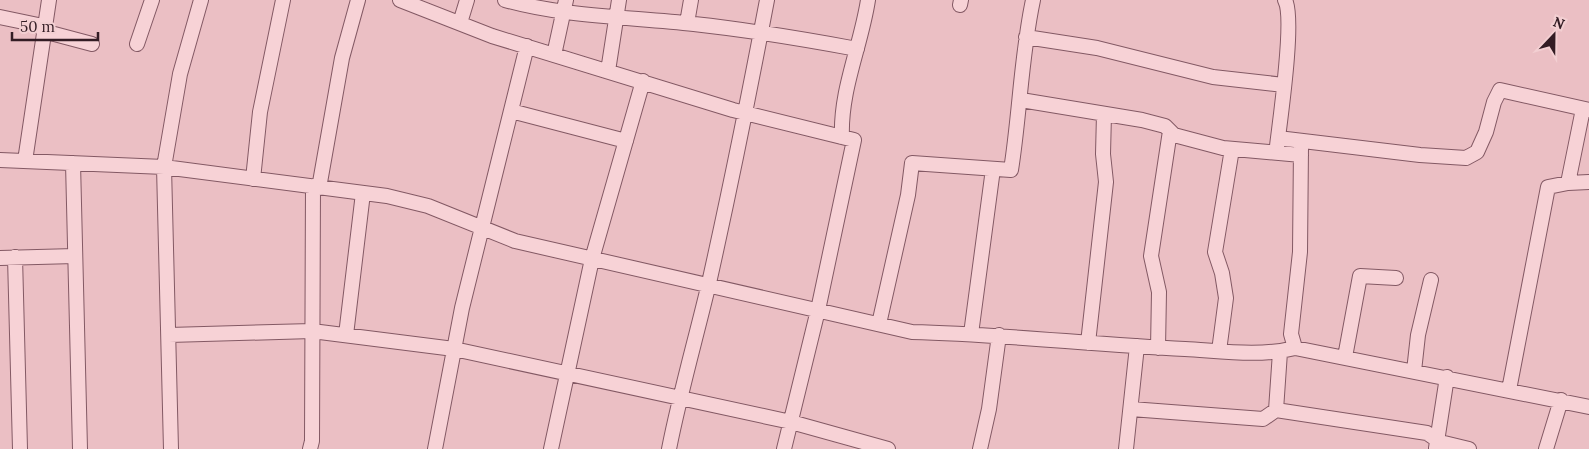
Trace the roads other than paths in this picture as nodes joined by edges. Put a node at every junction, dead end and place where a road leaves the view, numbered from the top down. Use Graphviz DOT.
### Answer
graph roads {
  1 [pos="49,0"];
  2 [pos="152,0"];
  3 [pos="200,0"];
  4 [pos="283,0"];
  5 [pos="358,0"];
  6 [pos="400,0"];
  7 [pos="468,0"];
  8 [pos="505,0"];
  9 [pos="619,0"];
  10 [pos="692,0"];
  11 [pos="767,0"];
  12 [pos="868,0"];
  13 [pos="1033,0"];
  14 [pos="1285,0"];
  15 [pos="564,5"];
  16 [pos="616,16"];
  17 [pos="0,17"];
  18 [pos="460,23"];
  19 [pos="687,23"];
  20 [pos="43,28"];
  21 [pos="761,32"];
  22 [pos="1026,37"];
  23 [pos="92,44"];
  24 [pos="137,44"];
  25 [pos="527,46"];
  26 [pos="857,48"];
  27 [pos="554,54"];
  28 [pos="608,71"];
  29 [pos="643,81"];
  30 [pos="1284,85"];
  31 [pos="1021,100"];
  32 [pos="1586,109"];
  33 [pos="511,111"];
  34 [pos="746,113"];
  35 [pos="1104,114"];
  36 [pos="1170,131"];
  37 [pos="842,137"];
  38 [pos="1278,138"];
  39 [pos="626,141"];
  40 [pos="1301,148"];
  41 [pos="1232,149"];
  42 [pos="1276,153"];
  43 [pos="0,160"];
  44 [pos="25,161"];
  45 [pos="73,163"];
  46 [pos="164,167"];
  47 [pos="993,169"];
  48 [pos="253,179"];
  49 [pos="1589,182"];
  50 [pos="1568,183"];
  51 [pos="316,187"];
  52 [pos="363,193"];
  53 [pos="482,228"];
  54 [pos="75,256"];
  55 [pos="14,257"];
  56 [pos="0,258"];
  57 [pos="592,259"];
  58 [pos="1396,278"];
  59 [pos="1431,280"];
  60 [pos="708,285"];
  61 [pos="818,310"];
  62 [pos="879,324"];
  63 [pos="312,331"];
  64 [pos="971,334"];
  65 [pos="169,335"];
  66 [pos="346,335"];
  67 [pos="999,335"];
  68 [pos="1088,342"];
  69 [pos="1137,346"];
  70 [pos="1158,348"];
  71 [pos="1295,348"];
  72 [pos="454,349"];
  73 [pos="1219,351"];
  74 [pos="1280,352"];
  75 [pos="1345,357"];
  76 [pos="1414,371"];
  77 [pos="567,373"];
  78 [pos="1447,378"];
  79 [pos="1509,390"];
  80 [pos="680,396"];
  81 [pos="1561,400"];
  82 [pos="1589,407"];
  83 [pos="1131,409"];
  84 [pos="1276,410"];
  85 [pos="791,422"];
  86 [pos="1437,445"];
  87 [pos="20,449"];
  88 [pos="80,449"];
  89 [pos="171,449"];
  90 [pos="310,449"];
  91 [pos="435,449"];
  92 [pos="551,449"];
  93 [pos="669,449"];
  94 [pos="784,449"];
  95 [pos="888,449"];
  96 [pos="980,449"];
  97 [pos="1126,449"];
  98 [pos="1469,449"];
  99 [pos="1546,449"];
  1 -- 20 [label="street"];
  2 -- 24 [label="street"];
  3 -- 46 [label="street"];
  4 -- 48 [label="street"];
  5 -- 51 [label="street"];
  6 -- 18 [label="street"];
  7 -- 18 [label="street"];
  8 -- 15 [label="street"];
  9 -- 16 [label="street"];
  10 -- 19 [label="street"];
  11 -- 21 [label="street"];
  12 -- 26 [label="street"];
  13 -- 22 [label="street"];
  14 -- 30 [label="street"];
  15 -- 16 [label="street"];
  15 -- 27 [label="street"];
  16 -- 19 [label="street"];
  16 -- 28 [label="street"];
  17 -- 20 [label="street"];
  18 -- 25 [label="street"];
  19 -- 21 [label="street"];
  20 -- 23 [label="street"];
  20 -- 44 [label="street"];
  21 -- 26 [label="street"];
  21 -- 34 [label="street"];
  22 -- 30 [label="street"];
  22 -- 31 [label="street"];
  25 -- 27 [label="street"];
  25 -- 33 [label="street"];
  26 -- 37 [label="street"];
  27 -- 28 [label="street"];
  28 -- 29 [label="street"];
  29 -- 34 [label="street"];
  29 -- 39 [label="street"];
  30 -- 38 [label="street"];
  31 -- 35 [label="street"];
  31 -- 47 [label="street"];
  32 -- 40 [label="street"];
  32 -- 50 [label="street"];
  33 -- 39 [label="street"];
  33 -- 53 [label="street"];
  34 -- 37 [label="street"];
  34 -- 60 [label="street"];
  35 -- 36 [label="street"];
  35 -- 68 [label="street"];
  36 -- 41 [label="street"];
  36 -- 70 [label="street"];
  37 -- 61 [label="street"];
  38 -- 40 [label="street"];
  38 -- 42 [label="street"];
  39 -- 57 [label="street"];
  40 -- 42 [label="street"];
  40 -- 71 [label="street"];
  41 -- 42 [label="street"];
  41 -- 73 [label="street"];
  43 -- 44 [label="street"];
  44 -- 45 [label="street"];
  45 -- 46 [label="street"];
  45 -- 54 [label="street"];
  46 -- 48 [label="street"];
  46 -- 65 [label="street"];
  47 -- 62 [label="street"];
  47 -- 64 [label="street"];
  48 -- 51 [label="street"];
  49 -- 50 [label="street"];
  50 -- 79 [label="street"];
  51 -- 52 [label="street"];
  51 -- 63 [label="street"];
  52 -- 53 [label="street"];
  52 -- 66 [label="street"];
  53 -- 57 [label="street"];
  53 -- 72 [label="street"];
  54 -- 55 [label="street"];
  54 -- 88 [label="street"];
  55 -- 56 [label="street"];
  55 -- 87 [label="street"];
  57 -- 60 [label="street"];
  57 -- 77 [label="street"];
  58 -- 75 [label="street"];
  59 -- 76 [label="street"];
  60 -- 61 [label="street"];
  60 -- 80 [label="street"];
  61 -- 62 [label="street"];
  61 -- 85 [label="street"];
  62 -- 64 [label="street"];
  63 -- 65 [label="street"];
  63 -- 66 [label="street"];
  63 -- 90 [label="street"];
  64 -- 67 [label="street"];
  65 -- 89 [label="street"];
  66 -- 72 [label="street"];
  67 -- 68 [label="street"];
  67 -- 96 [label="street"];
  68 -- 69 [label="street"];
  69 -- 70 [label="street"];
  69 -- 83 [label="street"];
  70 -- 73 [label="street"];
  71 -- 74 [label="street"];
  71 -- 75 [label="street"];
  72 -- 77 [label="street"];
  72 -- 91 [label="street"];
  73 -- 74 [label="street"];
  74 -- 84 [label="street"];
  75 -- 76 [label="street"];
  76 -- 78 [label="street"];
  77 -- 80 [label="street"];
  77 -- 92 [label="street"];
  78 -- 79 [label="street"];
  78 -- 86 [label="street"];
  79 -- 81 [label="street"];
  80 -- 85 [label="street"];
  80 -- 93 [label="street"];
  81 -- 82 [label="street"];
  81 -- 99 [label="street"];
  83 -- 84 [label="street"];
  83 -- 97 [label="street"];
  84 -- 86 [label="street"];
  85 -- 94 [label="street"];
  85 -- 95 [label="street"];
  86 -- 98 [label="street"];
}
